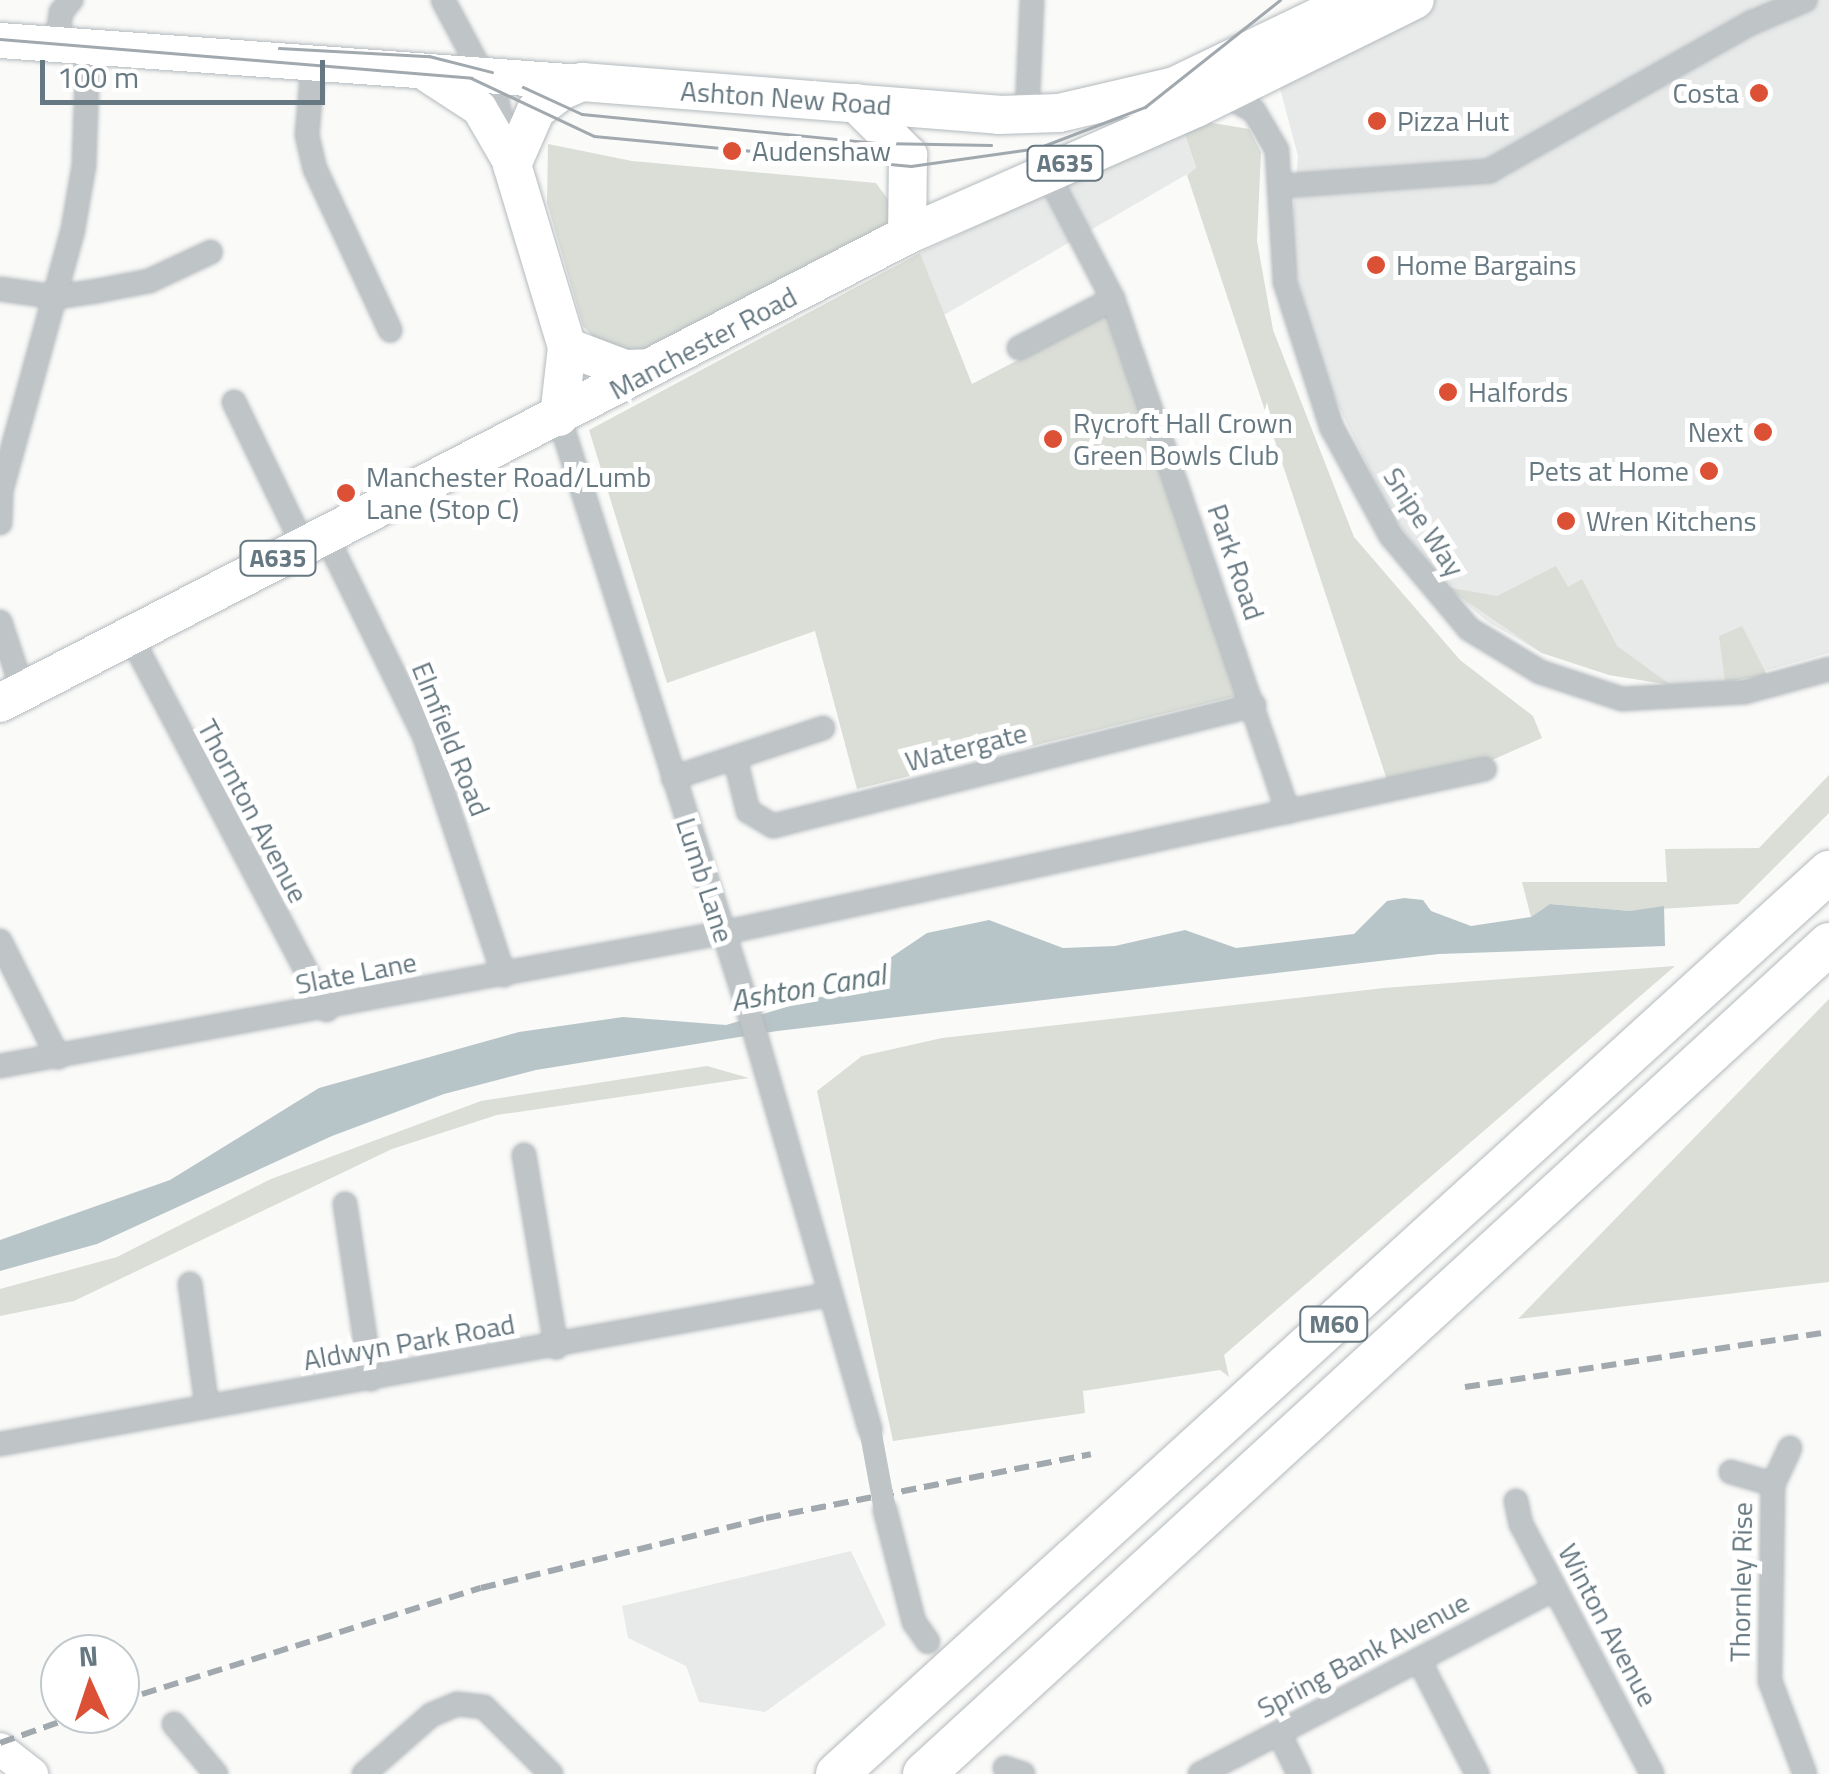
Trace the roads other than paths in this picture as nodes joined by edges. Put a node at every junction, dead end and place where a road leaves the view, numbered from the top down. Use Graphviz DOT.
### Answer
graph roads {
  1 [pos="71,0"];
  2 [pos="443,0"];
  3 [pos="1032,0"];
  4 [pos="1354,0"];
  5 [pos="1414,0"];
  6 [pos="1805,0"];
  7 [pos="0,40"];
  8 [pos="72,47"];
  9 [pos="312,65"];
  10 [pos="424,72"];
  11 [pos="483,74"];
  12 [pos="582,82"];
  13 [pos="1223,94"];
  14 [pos="856,102"];
  15 [pos="1027,115"];
  16 [pos="510,157"];
  17 [pos="1046,171"];
  18 [pos="1282,186"];
  19 [pos="907,235"];
  20 [pos="211,252"];
  21 [pos="0,289"];
  22 [pos="56,298"];
  23 [pos="1113,299"];
  24 [pos="390,330"];
  25 [pos="566,347"];
  26 [pos="1019,348"];
  27 [pos="649,368"];
  28 [pos="234,402"];
  29 [pos="559,417"];
  30 [pos="0,523"];
  31 [pos="314,539"];
  32 [pos="0,622"];
  33 [pos="131,637"];
  34 [pos="1829,669"];
  35 [pos="12,697"];
  36 [pos="1254,705"];
  37 [pos="824,728"];
  38 [pos="735,758"];
  39 [pos="1485,769"];
  40 [pos="673,778"];
  41 [pos="1288,812"];
  42 [pos="1829,872"];
  43 [pos="722,933"];
  44 [pos="0,942"];
  45 [pos="1826,948"];
  46 [pos="504,974"];
  47 [pos="326,1010"];
  48 [pos="58,1057"];
  49 [pos="0,1066"];
  50 [pos="524,1156"];
  51 [pos="346,1204"];
  52 [pos="190,1284"];
  53 [pos="827,1295"];
  54 [pos="556,1347"];
  55 [pos="371,1379"];
  56 [pos="207,1406"];
  57 [pos="0,1444"];
  58 [pos="1790,1448"];
  59 [pos="1730,1472"];
  60 [pos="1773,1484"];
  61 [pos="1516,1501"];
  62 [pos="1554,1589"];
  63 [pos="928,1642"];
  64 [pos="1418,1660"];
  65 [pos="174,1724"];
  66 [pos="1279,1734"];
  67 [pos="0,1749"];
  68 [pos="32,1774"];
  69 [pos="216,1774"];
  70 [pos="364,1774"];
  71 [pos="551,1774"];
  72 [pos="837,1774"];
  73 [pos="924,1774"];
  74 [pos="1200,1774"];
  75 [pos="1299,1774"];
  76 [pos="1478,1774"];
  77 [pos="1652,1774"];
  78 [pos="1805,1774"];
  1 -- 8 [label="street"];
  2 -- 11 [label="street, Lumb Lane"];
  3 -- 15 [label="street"];
  4 -- 15 [label="highway, Ashton New Road / A635"];
  5 -- 13 [label="highway, Manchester Road / A635"];
  6 -- 18 [label="street"];
  7 -- 8 [label="main road, Ashton New Road"];
  8 -- 9 [label="main road, Ashton New Road"];
  8 -- 22 [label="street"];
  9 -- 10 [label="main road, Ashton New Road"];
  9 -- 24 [label="street"];
  10 -- 11 [label="main road, Ashton New Road"];
  10 -- 16 [label="main road, Lumb Lane"];
  11 -- 12 [label="main road, Ashton New Road / A635"];
  11 -- 16 [label="street, Lumb Lane"];
  12 -- 14 [label="highway, Ashton New Road / A635"];
  12 -- 16 [label="highway"];
  13 -- 17 [label="highway, Manchester Road / A635"];
  13 -- 18 [label="street, Snipe Way"];
  14 -- 15 [label="highway, Ashton New Road / A635"];
  14 -- 19 [label="highway"];
  15 -- 17 [label="highway"];
  16 -- 25 [label="highway, Lumb Lane"];
  17 -- 19 [label="highway, Manchester Road / A635"];
  17 -- 23 [label="street, Park Road"];
  18 -- 34 [label="street, Snipe Way"];
  19 -- 27 [label="highway, Manchester Road / A635"];
  20 -- 22 [label="street"];
  21 -- 22 [label="street"];
  22 -- 30 [label="street"];
  23 -- 26 [label="street"];
  23 -- 36 [label="street, Park Road"];
  25 -- 27 [label="highway"];
  25 -- 29 [label="highway, Lumb Lane"];
  27 -- 29 [label="highway, Manchester Road / A635"];
  28 -- 31 [label="street, Elmfield Road"];
  29 -- 31 [label="highway, Manchester Road / A635"];
  29 -- 40 [label="street, Lumb Lane"];
  31 -- 33 [label="highway, Manchester Road / A635"];
  31 -- 46 [label="street, Elmfield Road"];
  32 -- 35 [label="street"];
  33 -- 35 [label="highway, Manchester Road / A635"];
  33 -- 47 [label="street, Thornton Avenue"];
  36 -- 38 [label="street, Watergate"];
  36 -- 41 [label="street, Park Road"];
  37 -- 38 [label="street"];
  38 -- 40 [label="street"];
  39 -- 41 [label="street"];
  40 -- 43 [label="street, Lumb Lane"];
  41 -- 43 [label="street"];
  42 -- 72 [label="highway, M60"];
  43 -- 46 [label="street, Slate Lane"];
  43 -- 53 [label="street, Lumb Lane"];
  44 -- 48 [label="street"];
  45 -- 73 [label="highway, M60"];
  46 -- 47 [label="street, Slate Lane"];
  47 -- 48 [label="street, Slate Lane"];
  48 -- 49 [label="street, Slate Lane"];
  50 -- 54 [label="street"];
  51 -- 55 [label="street"];
  52 -- 56 [label="street"];
  53 -- 54 [label="street, Aldwyn Park Road"];
  53 -- 63 [label="street, Lumb Lane, bridge"];
  54 -- 55 [label="street, Aldwyn Park Road"];
  55 -- 56 [label="street, Aldwyn Park Road"];
  56 -- 57 [label="street, Aldwyn Park Road"];
  58 -- 60 [label="street, Thornley Rise"];
  59 -- 60 [label="street"];
  60 -- 78 [label="street, Thornley Rise"];
  61 -- 62 [label="street, Winton Avenue"];
  62 -- 64 [label="street, Spring Bank Avenue"];
  62 -- 77 [label="street, Winton Avenue"];
  64 -- 66 [label="street, Spring Bank Avenue"];
  64 -- 76 [label="street"];
  65 -- 69 [label="street"];
  66 -- 74 [label="street, Spring Bank Avenue"];
  66 -- 75 [label="street"];
  67 -- 68 [label="main road"];
  70 -- 71 [label="street"];
}
